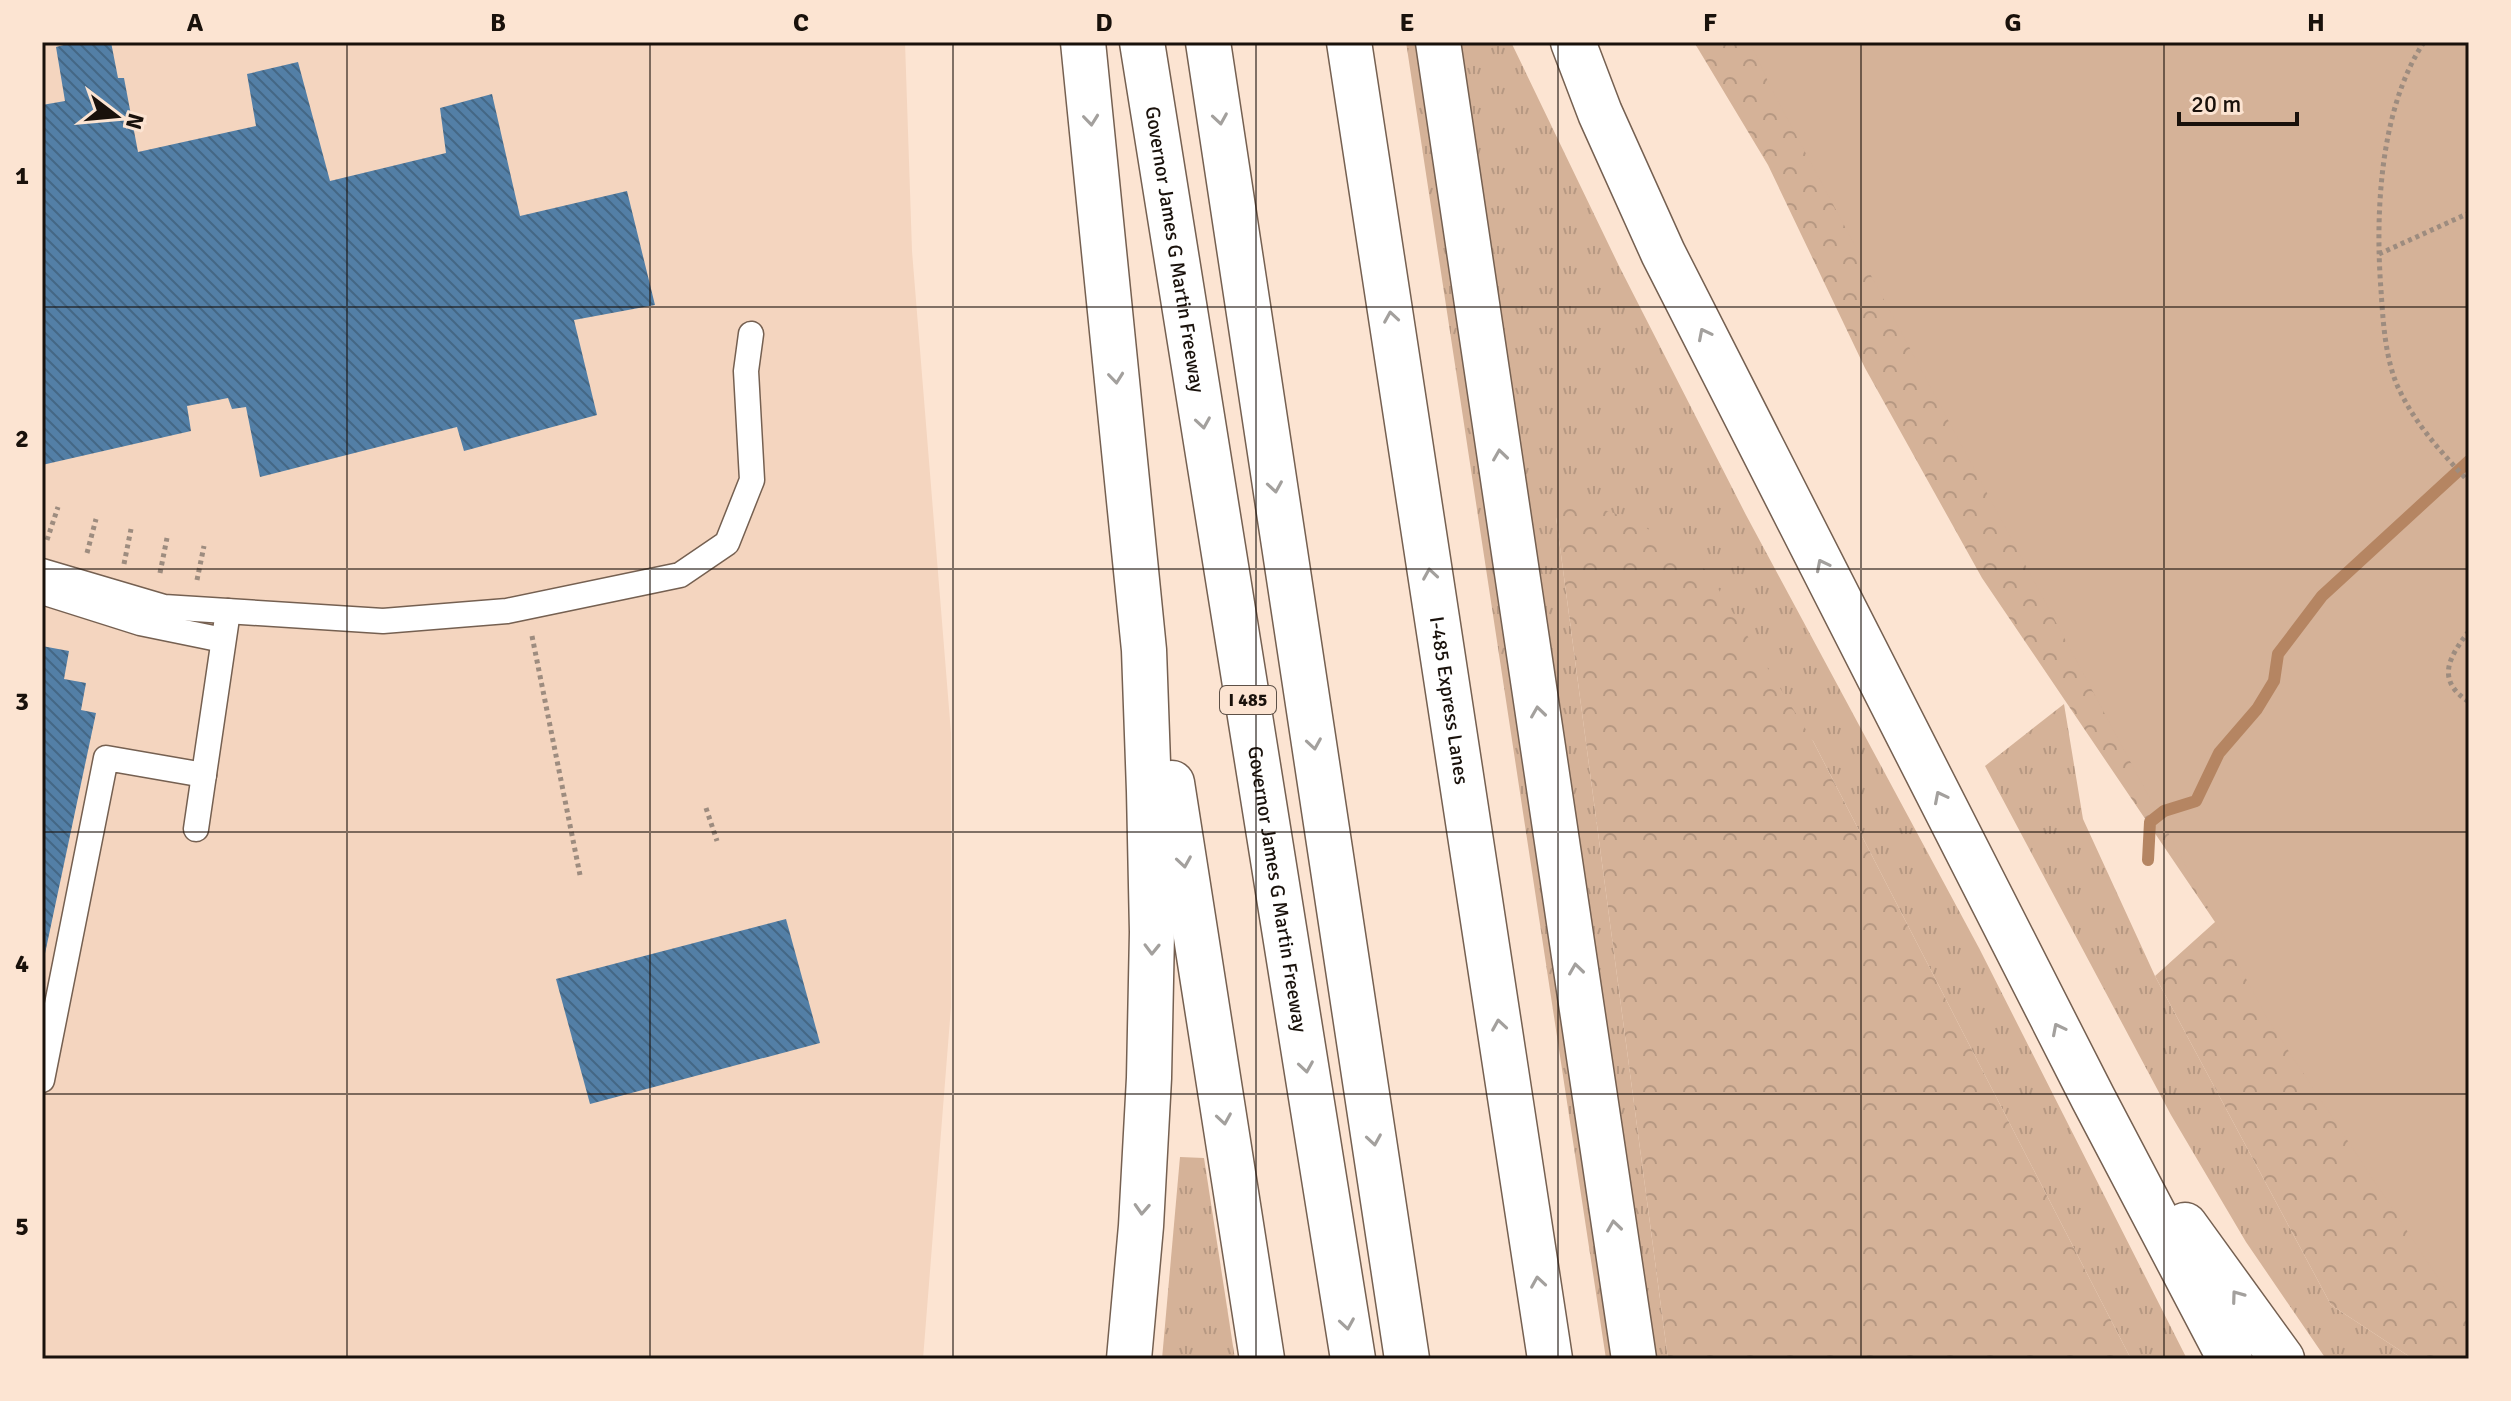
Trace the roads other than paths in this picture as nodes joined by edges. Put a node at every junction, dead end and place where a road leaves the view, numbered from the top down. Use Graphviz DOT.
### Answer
graph roads {
  1 [pos="1083,42"];
  2 [pos="1142,42"];
  3 [pos="1208,42"];
  4 [pos="1349,42"];
  5 [pos="1438,42"];
  6 [pos="1573,42"];
  7 [pos="751,334"];
  8 [pos="1129,508"];
  9 [pos="42,571"];
  10 [pos="42,592"];
  11 [pos="228,611"];
  12 [pos="223,640"];
  13 [pos="204,775"];
  14 [pos="196,829"];
  15 [pos="42,1080"];
  16 [pos="2093,1098"];
  17 [pos="1129,1359"];
  18 [pos="1262,1359"];
  19 [pos="1353,1359"];
  20 [pos="1407,1359"];
  21 [pos="1550,1359"];
  22 [pos="1634,1359"];
  23 [pos="2230,1359"];
  24 [pos="2282,1359"];
  1 -- 8 [label="highway, one-way"];
  2 -- 19 [label="highway, Governor James G Martin Freeway / I 485, one-way"];
  3 -- 20 [label="highway, I 485, one-way"];
  21 -- 4 [label="highway, I-485 Express Lanes, one-way"];
  22 -- 5 [label="highway, one-way"];
  16 -- 6 [label="highway, one-way"];
  7 -- 11 [label="lane"];
  8 -- 17 [label="highway, one-way"];
  8 -- 18 [label="highway, one-way"];
  9 -- 11 [label="lane"];
  10 -- 12 [label="lane"];
  11 -- 12 [label="lane"];
  12 -- 13 [label="lane"];
  13 -- 14 [label="lane"];
  13 -- 15 [label="lane"];
  16 -- 23 [label="highway"];
  24 -- 16 [label="highway, one-way"];
}
